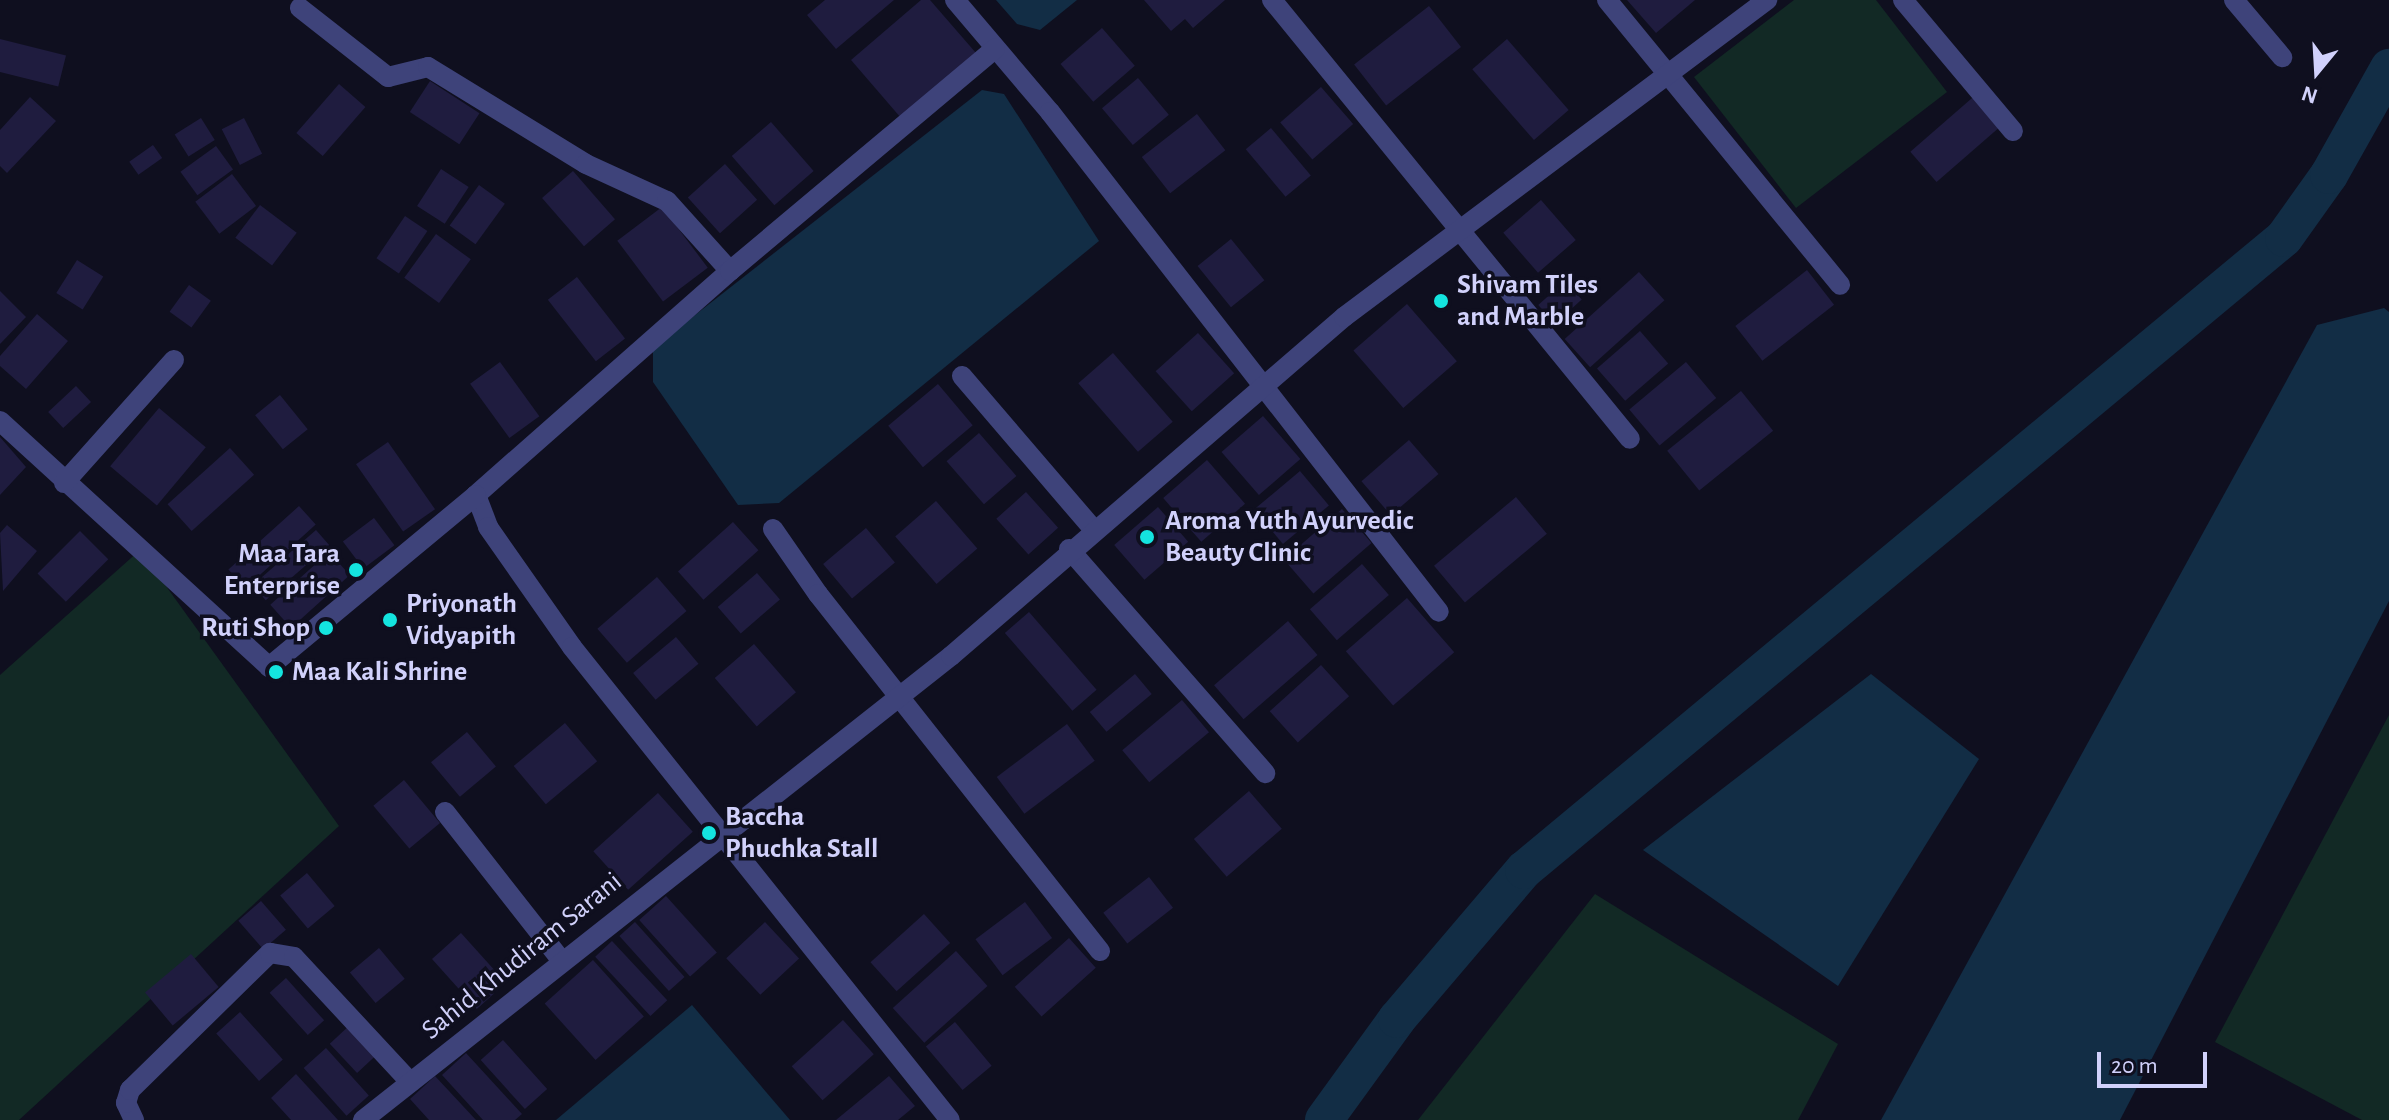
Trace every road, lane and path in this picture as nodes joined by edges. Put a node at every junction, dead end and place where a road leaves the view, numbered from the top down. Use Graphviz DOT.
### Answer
graph roads {
  1 [pos="955,0"];
  2 [pos="1272,0"];
  3 [pos="1607,0"];
  4 [pos="1767,0"];
  5 [pos="1903,0"];
  6 [pos="2234,0"];
  7 [pos="300,8"];
  8 [pos="995,49"];
  9 [pos="2282,57"];
  10 [pos="1671,75"];
  11 [pos="2013,131"];
  12 [pos="1458,231"];
  13 [pos="730,271"];
  14 [pos="1840,285"];
  15 [pos="174,360"];
  16 [pos="962,376"];
  17 [pos="1261,392"];
  18 [pos="0,421"];
  19 [pos="1630,439"];
  20 [pos="64,483"];
  21 [pos="476,495"];
  22 [pos="773,529"];
  23 [pos="1093,529"];
  24 [pos="1069,549"];
  25 [pos="1439,612"];
  26 [pos="898,694"];
  27 [pos="1265,773"];
  28 [pos="445,812"];
  29 [pos="717,835"];
  30 [pos="1100,951"];
  31 [pos="561,960"];
  32 [pos="410,1082"];
  33 [pos="134,1120"];
  34 [pos="363,1120"];
  35 [pos="950,1120"];
  1 -- 8 [label="street"];
  2 -- 12 [label="street"];
  3 -- 10 [label="street"];
  4 -- 10 [label="street, Sahid Khudiram Sarani"];
  5 -- 11 [label="street"];
  6 -- 9 [label="street"];
  7 -- 13 [label="street"];
  8 -- 13 [label="street"];
  8 -- 17 [label="street"];
  10 -- 12 [label="street, Sahid Khudiram Sarani"];
  10 -- 14 [label="street"];
  12 -- 17 [label="street, Sahid Khudiram Sarani"];
  12 -- 19 [label="street"];
  13 -- 21 [label="street"];
  15 -- 20 [label="street"];
  16 -- 23 [label="street"];
  17 -- 23 [label="street, Sahid Khudiram Sarani"];
  17 -- 25 [label="street"];
  18 -- 20 [label="street"];
  20 -- 21 [label="street"];
  21 -- 29 [label="street"];
  22 -- 26 [label="street"];
  23 -- 24 [label="street, Sahid Khudiram Sarani"];
  24 -- 26 [label="street, Sahid Khudiram Sarani"];
  24 -- 27 [label="street"];
  26 -- 29 [label="street, Sahid Khudiram Sarani"];
  26 -- 30 [label="street"];
  28 -- 31 [label="street"];
  29 -- 31 [label="street, Sahid Khudiram Sarani"];
  29 -- 35 [label="street"];
  31 -- 32 [label="street, Sahid Khudiram Sarani"];
  32 -- 33 [label="street"];
  32 -- 34 [label="street, Sahid Khudiram Sarani"];
}
